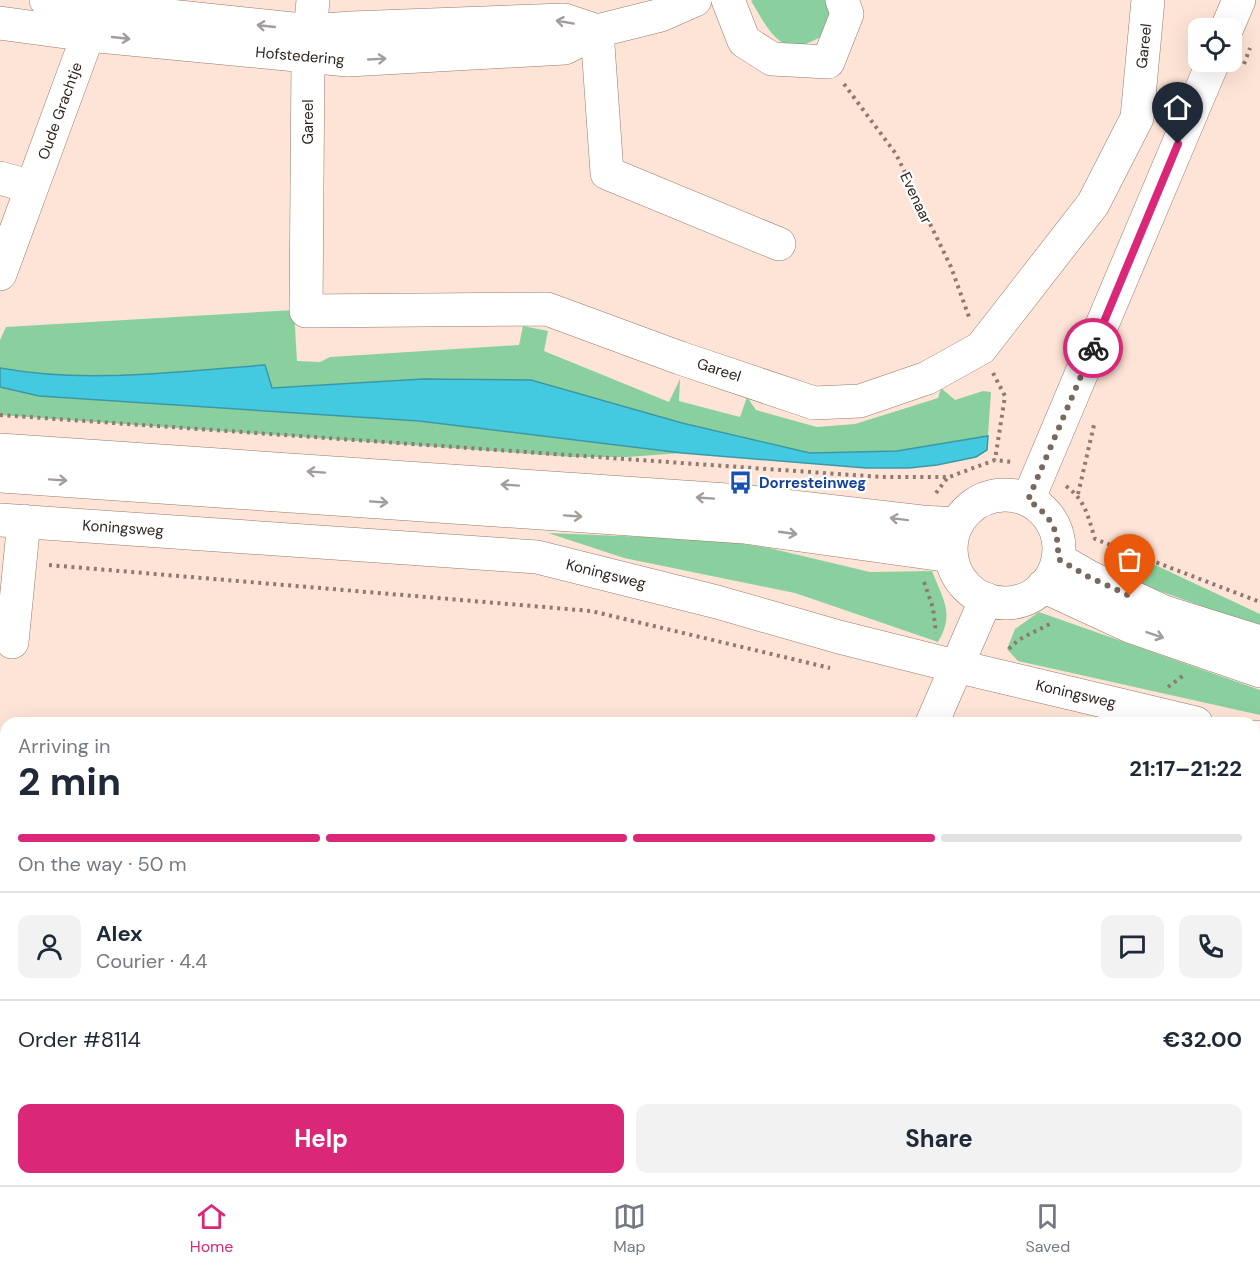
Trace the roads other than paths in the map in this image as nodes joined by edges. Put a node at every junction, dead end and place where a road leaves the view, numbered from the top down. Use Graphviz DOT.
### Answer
graph roads {
  1 [pos="695,0"];
  2 [pos="728,0"];
  3 [pos="842,0"];
  4 [pos="1148,0"];
  5 [pos="1239,0"];
  6 [pos="60,2"];
  7 [pos="1231,18"];
  8 [pos="0,23"];
  9 [pos="311,30"];
  10 [pos="597,31"];
  11 [pos="88,34"];
  12 [pos="1209,72"];
  13 [pos="0,178"];
  14 [pos="32,187"];
  15 [pos="779,244"];
  16 [pos="0,274"];
  17 [pos="0,450"];
  18 [pos="0,476"];
  19 [pos="1028,500"];
  20 [pos="12,520"];
  21 [pos="957,524"];
  22 [pos="951,556"];
  23 [pos="1051,573"];
  24 [pos="1082,589"];
  25 [pos="986,599"];
  26 [pos="12,642"];
  27 [pos="1260,642"];
  28 [pos="958,665"];
  29 [pos="1260,671"];
  30 [pos="935,717"];
  31 [pos="1171,717"];
  1 -- 10 [label="street, Hofstedering"];
  2 -- 3 [label="street"];
  4 -- 9 [label="street, Gareel"];
  5 -- 7 [label="street"];
  9 -- 6 [label="street, Hofstedering, one-way"];
  6 -- 11 [label="street"];
  8 -- 11 [label="street, Hofstedering"];
  9 -- 10 [label="street, Hofstedering"];
  11 -- 9 [label="street, Hofstedering, one-way"];
  10 -- 15 [label="street"];
  11 -- 14 [label="street, Oude Grachtje"];
  12 -- 19 [label="street"];
  13 -- 14 [label="street"];
  14 -- 16 [label="street, Oude Grachtje"];
  21 -- 17 [label="street, one-way"];
  18 -- 22 [label="street, one-way"];
  19 -- 21 [label="street"];
  19 -- 23 [label="street"];
  20 -- 26 [label="street"];
  20 -- 28 [label="street, Koningsweg"];
  21 -- 22 [label="street"];
  22 -- 25 [label="street"];
  23 -- 24 [label="street"];
  23 -- 25 [label="street"];
  24 -- 27 [label="street"];
  24 -- 29 [label="street, one-way"];
  25 -- 28 [label="street"];
  28 -- 30 [label="street"];
  28 -- 31 [label="street, Koningsweg"];
}
